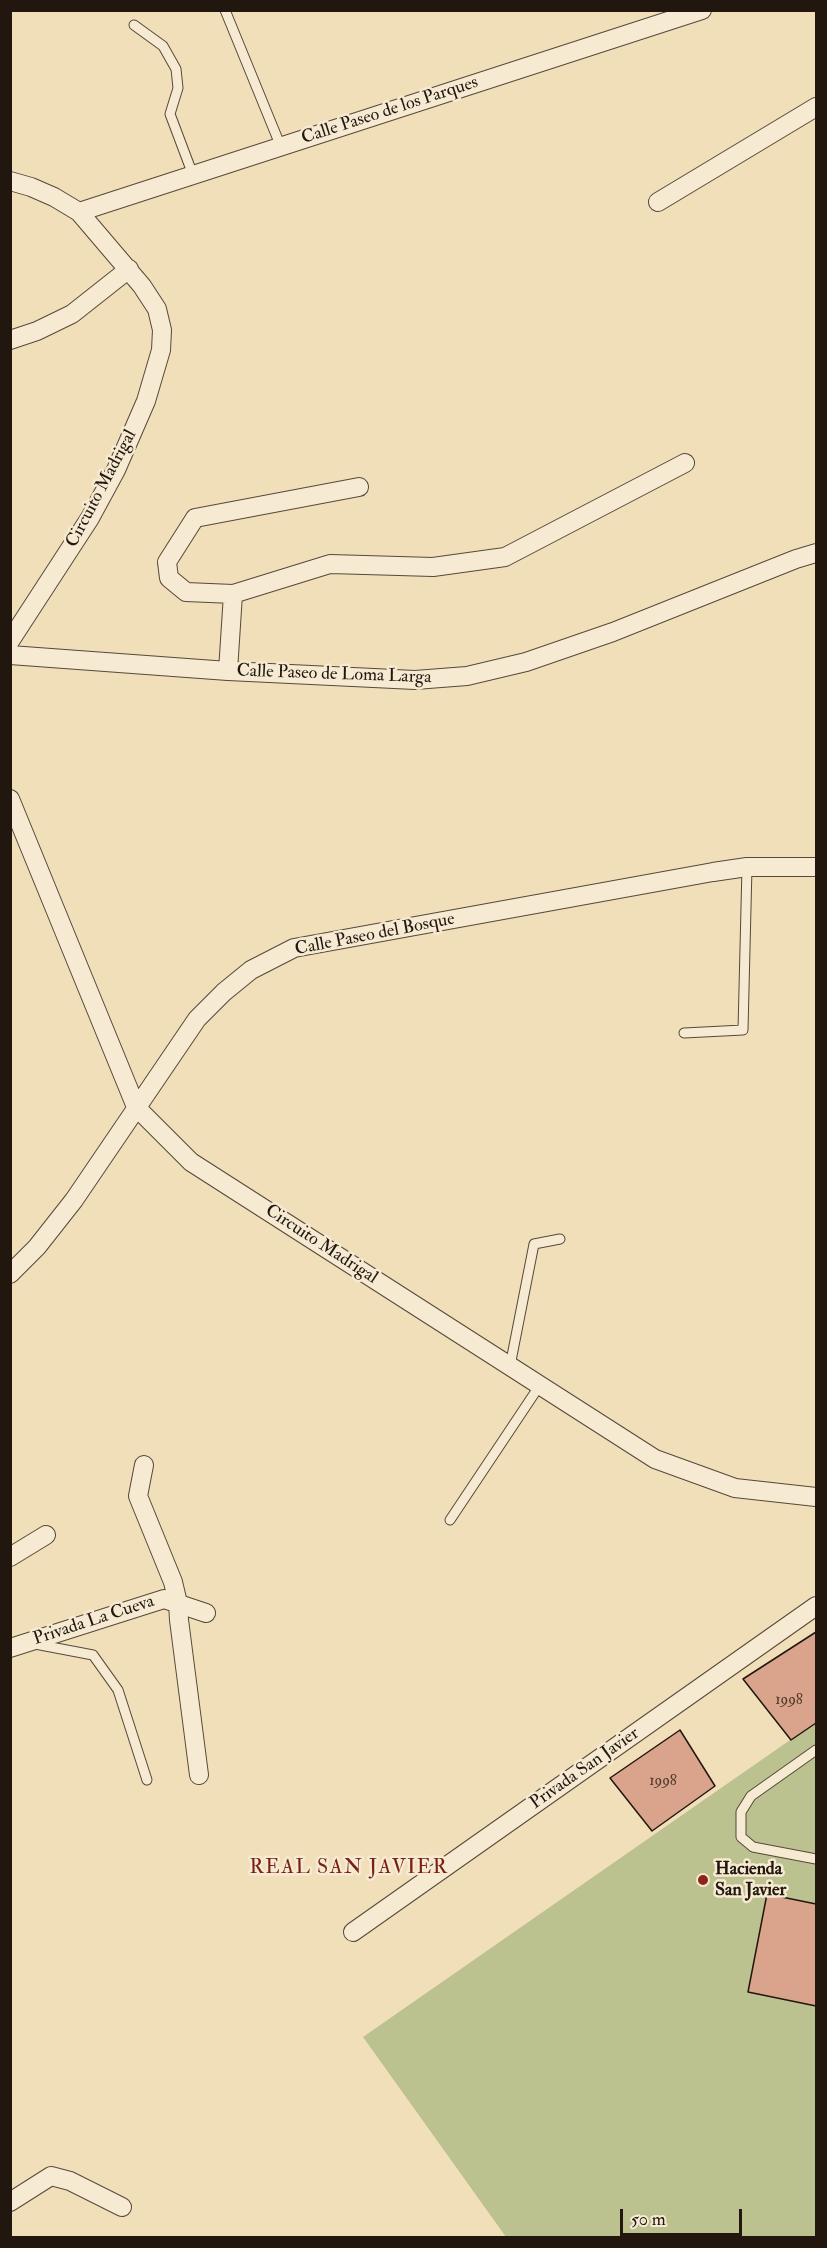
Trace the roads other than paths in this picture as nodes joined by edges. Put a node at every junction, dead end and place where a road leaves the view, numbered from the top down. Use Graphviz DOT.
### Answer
graph roads {
  1 [pos="225,10"];
  2 [pos="702,10"];
  3 [pos="134,25"];
  4 [pos="816,108"];
  5 [pos="281,147"];
  6 [pos="194,175"];
  7 [pos="10,181"];
  8 [pos="658,202"];
  9 [pos="79,212"];
  10 [pos="129,269"];
  11 [pos="10,339"];
  12 [pos="685,463"];
  13 [pos="359,487"];
  14 [pos="816,553"];
  15 [pos="233,594"];
  16 [pos="10,641"];
  17 [pos="10,655"];
  18 [pos="228,671"];
  19 [pos="10,799"];
  20 [pos="16,830"];
  21 [pos="747,867"];
  22 [pos="816,867"];
  23 [pos="684,1033"];
  24 [pos="136,1107"];
  25 [pos="560,1239"];
  26 [pos="10,1274"];
  27 [pos="510,1366"];
  28 [pos="540,1385"];
  29 [pos="144,1465"];
  30 [pos="814,1500"];
  31 [pos="450,1520"];
  32 [pos="46,1535"];
  33 [pos="10,1557"];
  34 [pos="178,1603"];
  35 [pos="816,1606"];
  36 [pos="206,1613"];
  37 [pos="18,1645"];
  38 [pos="816,1750"];
  39 [pos="199,1775"];
  40 [pos="147,1780"];
  41 [pos="816,1859"];
  42 [pos="353,1932"];
  43 [pos="10,2202"];
  44 [pos="122,2206"];
  1 -- 5 [label="lane"];
  2 -- 5 [label="street, Calle Paseo de los Parques"];
  3 -- 6 [label="lane"];
  4 -- 8 [label="street"];
  5 -- 6 [label="street, Calle Paseo de los Parques"];
  6 -- 9 [label="street, Calle Paseo de los Parques"];
  7 -- 9 [label="street, Circuito Madrigal"];
  9 -- 10 [label="street, Circuito Madrigal"];
  10 -- 11 [label="street"];
  10 -- 16 [label="street, Circuito Madrigal"];
  12 -- 15 [label="street"];
  13 -- 15 [label="street"];
  14 -- 18 [label="street, Calle Paseo de Loma Larga"];
  15 -- 18 [label="street"];
  17 -- 18 [label="street, Calle Paseo de Loma Larga"];
  19 -- 20 [label="street, Circuito Madrigal"];
  20 -- 24 [label="street, Circuito Madrigal"];
  21 -- 22 [label="street, Calle Paseo del Bosque"];
  21 -- 23 [label="lane"];
  21 -- 24 [label="street, Calle Paseo del Bosque"];
  24 -- 26 [label="street, Calle Paseo del Bosque"];
  24 -- 27 [label="street, Circuito Madrigal"];
  25 -- 27 [label="lane"];
  27 -- 28 [label="street, Circuito Madrigal"];
  28 -- 30 [label="street, Circuito Madrigal"];
  28 -- 31 [label="lane"];
  29 -- 34 [label="street, Privada La Cueva"];
  32 -- 33 [label="street"];
  34 -- 36 [label="street, Privada La Cueva"];
  34 -- 37 [label="street, Privada La Cueva"];
  34 -- 39 [label="street"];
  35 -- 42 [label="street, Privada San Javier"];
  37 -- 40 [label="lane"];
  38 -- 41 [label="lane"];
  43 -- 44 [label="street"];
}
